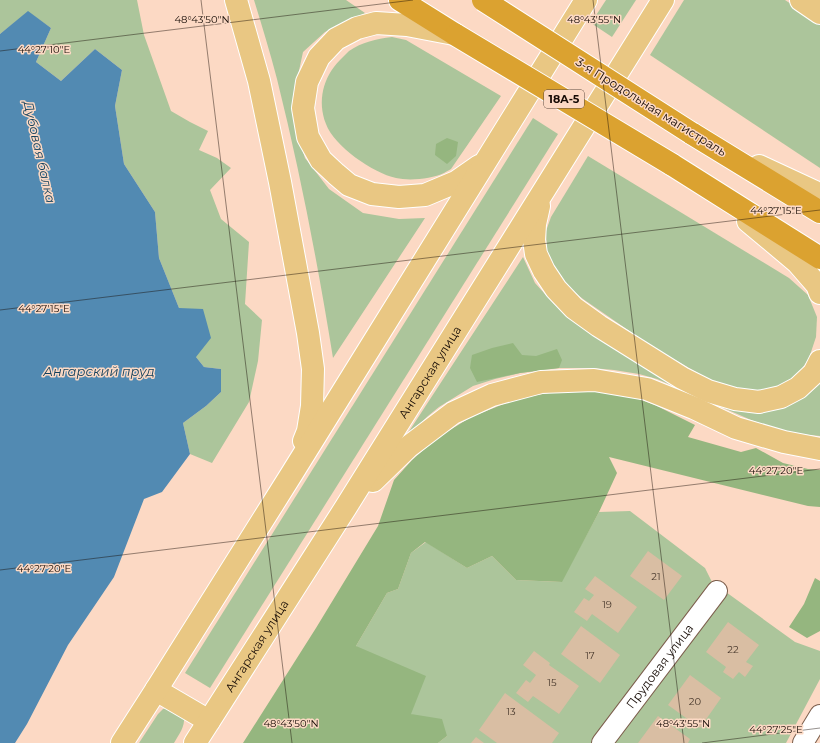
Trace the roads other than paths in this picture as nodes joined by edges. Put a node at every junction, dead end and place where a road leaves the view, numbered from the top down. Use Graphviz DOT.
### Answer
graph roads {
  1 [pos="236,0"];
  2 [pos="400,0"];
  3 [pos="483,0"];
  4 [pos="586,0"];
  5 [pos="668,0"];
  6 [pos="801,0"];
  7 [pos="658,8"];
  8 [pos="820,12"];
  9 [pos="456,35"];
  10 [pos="691,133"];
  11 [pos="485,162"];
  12 [pos="671,164"];
  13 [pos="548,184"];
  14 [pos="820,194"];
  15 [pos="820,212"];
  16 [pos="820,258"];
  17 [pos="820,293"];
  18 [pos="820,361"];
  19 [pos="820,449"];
  20 [pos="291,475"];
  21 [pos="346,507"];
  22 [pos="717,591"];
  23 [pos="156,690"];
  24 [pos="820,715"];
  25 [pos="209,720"];
  26 [pos="122,743"];
  27 [pos="194,743"];
  28 [pos="602,743"];
  29 [pos="803,743"];
  1 -- 20 [label="main road"];
  2 -- 9 [label="highway, 18А-5"];
  3 -- 10 [label="highway, 3-я Продольная магистраль, bridge"];
  4 -- 11 [label="main road"];
  5 -- 7 [label="main road, Ангарская улица"];
  6 -- 8 [label="main road"];
  7 -- 13 [label="main road, Ангарская улица"];
  9 -- 11 [label="main road"];
  9 -- 12 [label="highway, 18А-5, bridge"];
  10 -- 14 [label="main road"];
  10 -- 15 [label="highway, 3-я Продольная магистраль"];
  11 -- 20 [label="main road"];
  12 -- 16 [label="highway, 18А-5"];
  12 -- 17 [label="main road"];
  13 -- 18 [label="main road"];
  13 -- 21 [label="main road, Ангарская улица"];
  19 -- 21 [label="main road"];
  20 -- 23 [label="main road"];
  21 -- 25 [label="main road, Ангарская улица"];
  22 -- 28 [label="street, Прудовая улица"];
  23 -- 25 [label="main road"];
  23 -- 26 [label="main road"];
  24 -- 29 [label="street"];
  25 -- 27 [label="main road, Ангарская улица"];
}
